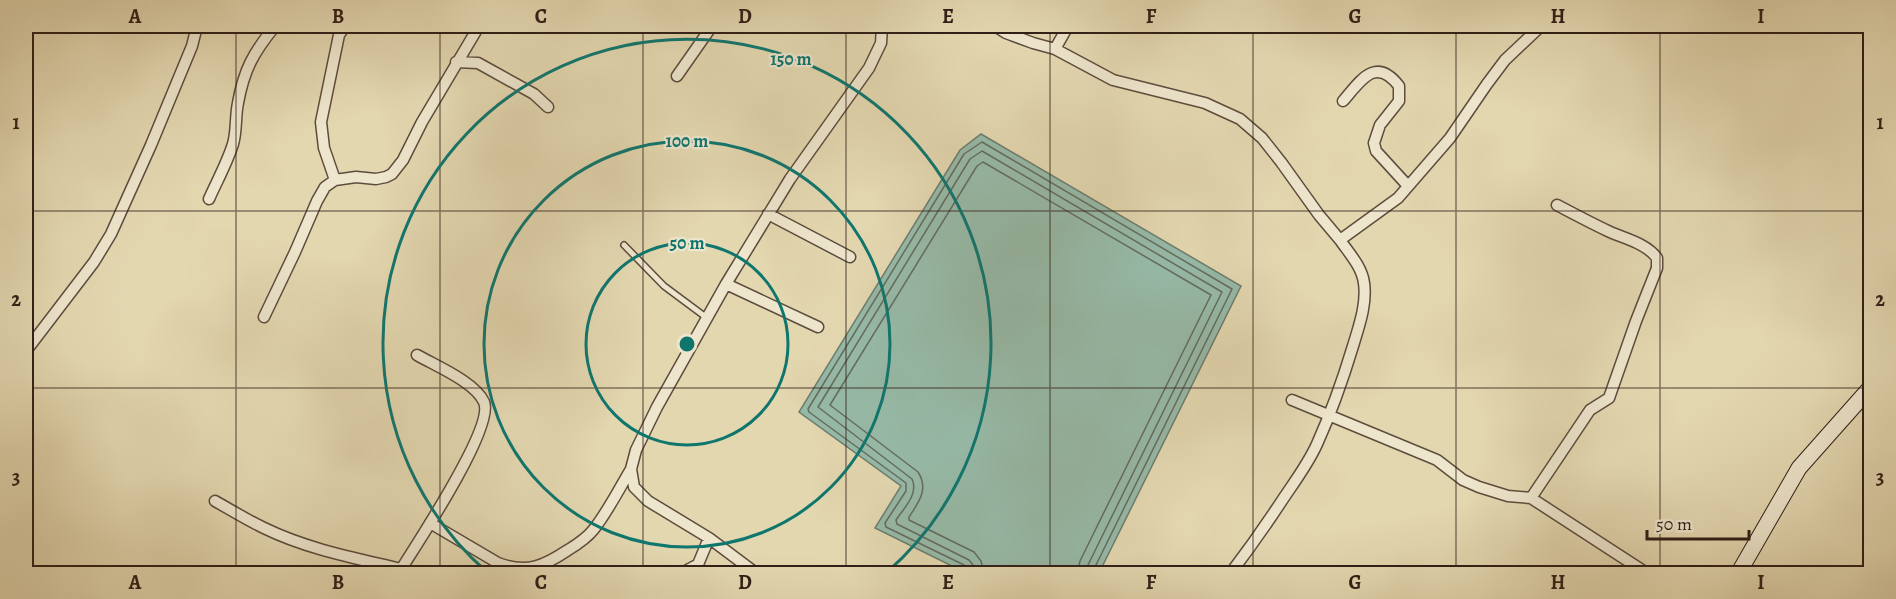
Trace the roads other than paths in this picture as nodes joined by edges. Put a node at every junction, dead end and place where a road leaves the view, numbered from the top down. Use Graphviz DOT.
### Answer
graph roads {
  1 [pos="197,26"];
  2 [pos="276,26"];
  3 [pos="345,26"];
  4 [pos="479,26"];
  5 [pos="712,26"];
  6 [pos="882,26"];
  7 [pos="995,26"];
  8 [pos="1068,26"];
  9 [pos="1542,26"];
  10 [pos="1055,49"];
  11 [pos="456,62"];
  12 [pos="677,76"];
  13 [pos="1343,101"];
  14 [pos="548,107"];
  15 [pos="335,180"];
  16 [pos="1408,186"];
  17 [pos="209,200"];
  18 [pos="1557,205"];
  19 [pos="768,214"];
  20 [pos="1340,240"];
  21 [pos="624,245"];
  22 [pos="850,257"];
  23 [pos="726,284"];
  24 [pos="264,317"];
  25 [pos="707,318"];
  26 [pos="818,327"];
  27 [pos="26,351"];
  28 [pos="417,355"];
  29 [pos="1870,388"];
  30 [pos="1292,400"];
  31 [pos="1329,415"];
  32 [pos="631,470"];
  33 [pos="1532,498"];
  34 [pos="215,501"];
  35 [pos="430,523"];
  36 [pos="709,538"];
  37 [pos="696,569"];
  38 [pos="399,571"];
  39 [pos="680,573"];
  40 [pos="757,573"];
  41 [pos="1230,573"];
  42 [pos="1648,573"];
  43 [pos="1738,573"];
  1 -- 27 [label="street"];
  2 -- 17 [label="street"];
  3 -- 15 [label="street"];
  4 -- 11 [label="street"];
  5 -- 12 [label="street"];
  6 -- 19 [label="street"];
  7 -- 10 [label="street"];
  8 -- 10 [label="street"];
  9 -- 16 [label="street"];
  10 -- 20 [label="street"];
  11 -- 14 [label="street"];
  11 -- 15 [label="street"];
  13 -- 16 [label="street"];
  15 -- 24 [label="street"];
  16 -- 20 [label="street"];
  18 -- 33 [label="street"];
  19 -- 22 [label="street"];
  19 -- 23 [label="street"];
  20 -- 31 [label="street"];
  21 -- 25 [label="lane"];
  23 -- 25 [label="street"];
  23 -- 26 [label="street"];
  25 -- 32 [label="street"];
  28 -- 35 [label="street"];
  29 -- 43 [label="street"];
  30 -- 31 [label="street"];
  31 -- 33 [label="street"];
  31 -- 41 [label="street"];
  32 -- 35 [label="street"];
  32 -- 36 [label="street"];
  33 -- 42 [label="street"];
  34 -- 38 [label="street"];
  35 -- 38 [label="street"];
  36 -- 37 [label="street"];
  36 -- 40 [label="street"];
  37 -- 39 [label="street"];
}
